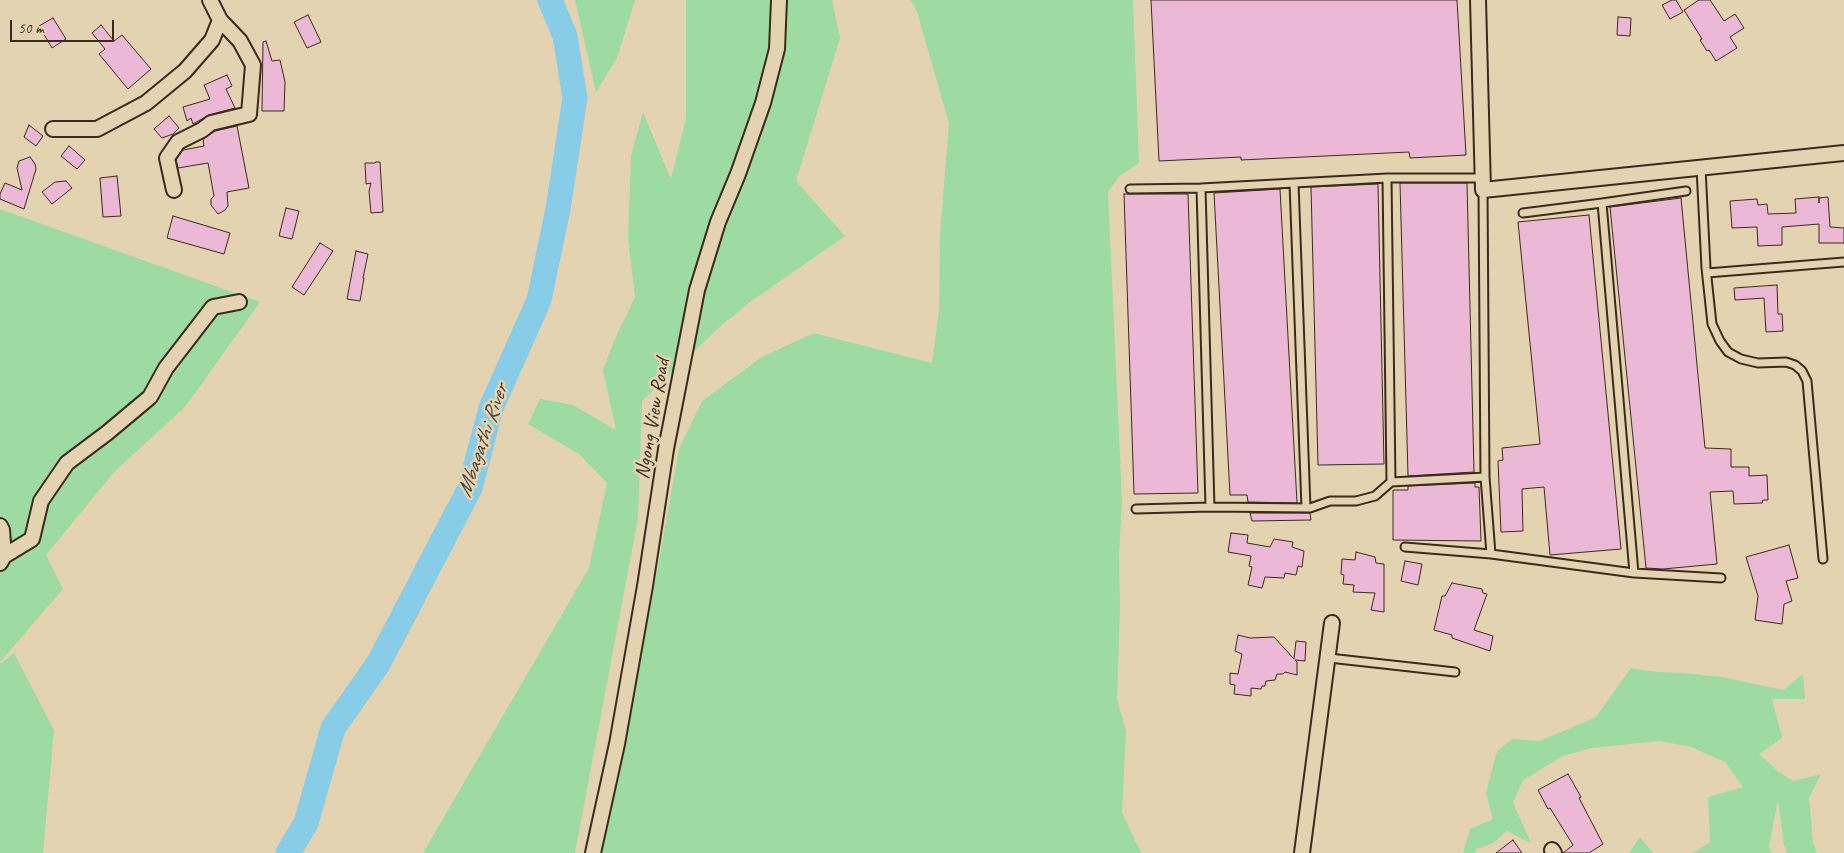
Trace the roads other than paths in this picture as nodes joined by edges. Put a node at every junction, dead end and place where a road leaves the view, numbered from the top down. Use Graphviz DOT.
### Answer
graph roads {
  1 [pos="210,0"];
  2 [pos="779,0"];
  3 [pos="1478,0"];
  4 [pos="220,20"];
  5 [pos="53,129"];
  6 [pos="1844,153"];
  7 [pos="1701,168"];
  8 [pos="1388,178"];
  9 [pos="1294,184"];
  10 [pos="1483,184"];
  11 [pos="1201,188"];
  12 [pos="1130,189"];
  13 [pos="174,190"];
  14 [pos="1686,191"];
  15 [pos="1602,203"];
  16 [pos="1523,213"];
  17 [pos="1844,262"];
  18 [pos="1707,273"];
  19 [pos="239,302"];
  20 [pos="1485,478"];
  21 [pos="1390,482"];
  22 [pos="1210,507"];
  23 [pos="1306,508"];
  24 [pos="1136,509"];
  25 [pos="0,526"];
  26 [pos="1405,548"];
  27 [pos="1491,554"];
  28 [pos="2,559"];
  29 [pos="1823,560"];
  30 [pos="1634,573"];
  31 [pos="1721,578"];
  32 [pos="1332,623"];
  33 [pos="1328,658"];
  34 [pos="1454,672"];
  35 [pos="593,853"];
  36 [pos="1302,853"];
  1 -- 4 [label="street"];
  2 -- 35 [label="street, Ngong View Road"];
  3 -- 10 [label="street"];
  4 -- 5 [label="street"];
  4 -- 13 [label="street"];
  6 -- 7 [label="street"];
  7 -- 10 [label="street"];
  7 -- 18 [label="lane"];
  8 -- 9 [label="lane"];
  8 -- 10 [label="lane"];
  8 -- 21 [label="lane"];
  9 -- 11 [label="lane"];
  9 -- 23 [label="lane"];
  10 -- 20 [label="lane"];
  11 -- 12 [label="lane"];
  11 -- 22 [label="lane"];
  14 -- 15 [label="lane"];
  15 -- 16 [label="lane"];
  15 -- 30 [label="lane"];
  17 -- 18 [label="lane"];
  18 -- 29 [label="lane"];
  19 -- 28 [label="street"];
  20 -- 21 [label="lane"];
  20 -- 27 [label="lane"];
  21 -- 23 [label="lane"];
  22 -- 23 [label="lane"];
  22 -- 24 [label="lane"];
  25 -- 28 [label="street"];
  26 -- 27 [label="lane"];
  27 -- 30 [label="lane"];
  30 -- 31 [label="lane"];
  32 -- 33 [label="street"];
  33 -- 34 [label="lane"];
  33 -- 36 [label="street"];
}
